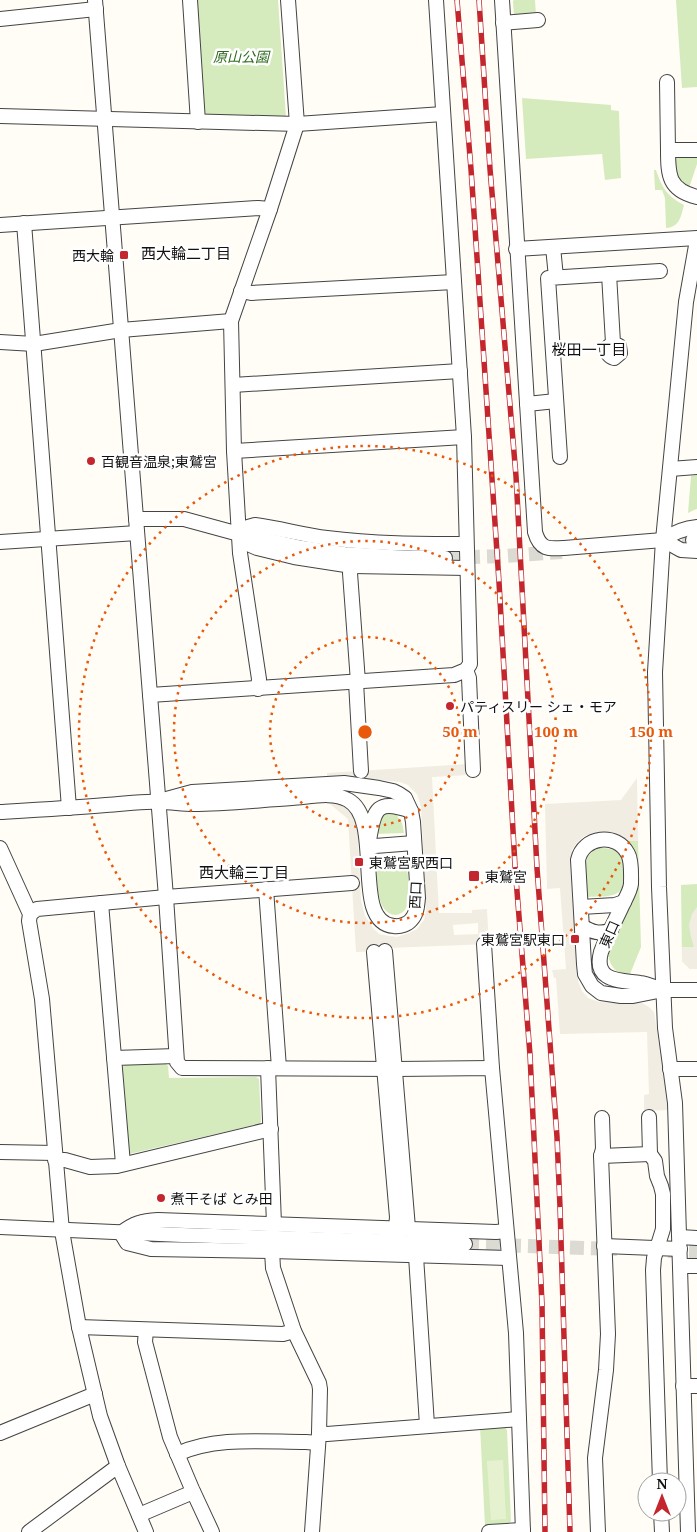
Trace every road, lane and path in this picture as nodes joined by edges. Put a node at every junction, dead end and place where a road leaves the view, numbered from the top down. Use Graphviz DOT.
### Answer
graph roads {
  1 [pos="190,0"];
  2 [pos="288,0"];
  3 [pos="436,0"];
  4 [pos="502,0"];
  5 [pos="96,5"];
  6 [pos="0,20"];
  7 [pos="538,20"];
  8 [pos="503,23"];
  9 [pos="667,82"];
  10 [pos="443,114"];
  11 [pos="0,116"];
  12 [pos="104,118"];
  13 [pos="198,122"];
  14 [pos="297,124"];
  15 [pos="668,150"];
  16 [pos="697,150"];
  17 [pos="697,197"];
  18 [pos="270,210"];
  19 [pos="112,218"];
  20 [pos="24,223"];
  21 [pos="0,225"];
  22 [pos="697,239"];
  23 [pos="553,247"];
  24 [pos="516,249"];
  25 [pos="660,271"];
  26 [pos="609,274"];
  27 [pos="556,277"];
  28 [pos="454,282"];
  29 [pos="241,291"];
  30 [pos="691,311"];
  31 [pos="231,321"];
  32 [pos="121,330"];
  33 [pos="0,342"];
  34 [pos="613,343"];
  35 [pos="34,344"];
  36 [pos="460,371"];
  37 [pos="233,385"];
  38 [pos="556,401"];
  39 [pos="527,404"];
  40 [pos="464,437"];
  41 [pos="234,451"];
  42 [pos="560,456"];
  43 [pos="697,467"];
  44 [pos="670,469"];
  45 [pos="137,526"];
  46 [pos="238,534"];
  47 [pos="48,538"];
  48 [pos="696,539"];
  49 [pos="662,540"];
  50 [pos="0,542"];
  51 [pos="466,544"];
  52 [pos="446,558"];
  53 [pos="352,566"];
  54 [pos="467,568"];
  55 [pos="466,670"];
  56 [pos="357,682"];
  57 [pos="258,689"];
  58 [pos="150,695"];
  59 [pos="473,770"];
  60 [pos="361,771"];
  61 [pos="159,802"];
  62 [pos="69,808"];
  63 [pos="411,811"];
  64 [pos="0,812"];
  65 [pos="414,843"];
  66 [pos="0,848"];
  67 [pos="368,849"];
  68 [pos="352,883"];
  69 [pos="266,889"];
  70 [pos="166,897"];
  71 [pos="624,902"];
  72 [pos="101,903"];
  73 [pos="581,907"];
  74 [pos="30,914"];
  75 [pos="582,926"];
  76 [pos="611,930"];
  77 [pos="484,944"];
  78 [pos="380,951"];
  79 [pos="663,990"];
  80 [pos="697,990"];
  81 [pos="176,1056"];
  82 [pos="114,1058"];
  83 [pos="274,1068"];
  84 [pos="492,1068"];
  85 [pos="390,1069"];
  86 [pos="670,1069"];
  87 [pos="697,1069"];
  88 [pos="650,1117"];
  89 [pos="602,1118"];
  90 [pos="271,1129"];
  91 [pos="0,1152"];
  92 [pos="650,1154"];
  93 [pos="55,1156"];
  94 [pos="601,1156"];
  95 [pos="123,1164"];
  96 [pos="274,1224"];
  97 [pos="0,1227"];
  98 [pos="402,1228"];
  99 [pos="62,1231"];
  100 [pos="506,1231"];
  101 [pos="121,1233"];
  102 [pos="697,1238"];
  103 [pos="680,1243"];
  104 [pos="465,1244"];
  105 [pos="604,1246"];
  106 [pos="657,1248"];
  107 [pos="272,1251"];
  108 [pos="416,1256"];
  109 [pos="508,1258"];
  110 [pos="680,1266"];
  111 [pos="697,1266"];
  112 [pos="79,1328"];
  113 [pos="146,1330"];
  114 [pos="294,1332"];
  115 [pos="683,1386"];
  116 [pos="697,1386"];
  117 [pos="95,1394"];
  118 [pos="519,1418"];
  119 [pos="426,1425"];
  120 [pos="0,1433"];
  121 [pos="318,1438"];
  122 [pos="177,1454"];
  123 [pos="691,1460"];
  124 [pos="118,1466"];
  125 [pos="660,1472"];
  126 [pos="193,1492"];
  127 [pos="139,1516"];
  128 [pos="523,1531"];
  129 [pos="29,1532"];
  130 [pos="146,1532"];
  131 [pos="212,1532"];
  132 [pos="312,1532"];
  133 [pos="489,1532"];
  134 [pos="598,1532"];
  135 [pos="688,1532"];
  1 -- 13 [label="street"];
  2 -- 14 [label="street"];
  3 -- 10 [label="street"];
  4 -- 8 [label="street"];
  5 -- 6 [label="street"];
  5 -- 12 [label="street"];
  7 -- 8 [label="street"];
  8 -- 24 [label="street"];
  9 -- 15 [label="street"];
  10 -- 14 [label="street"];
  10 -- 28 [label="street"];
  11 -- 12 [label="street"];
  12 -- 13 [label="street"];
  12 -- 19 [label="street"];
  13 -- 14 [label="street"];
  14 -- 18 [label="street"];
  15 -- 16 [label="street"];
  15 -- 17 [label="street"];
  18 -- 19 [label="street"];
  18 -- 29 [label="street"];
  19 -- 20 [label="street"];
  19 -- 32 [label="street"];
  20 -- 21 [label="street"];
  20 -- 35 [label="street"];
  22 -- 23 [label="street"];
  22 -- 30 [label="street"];
  23 -- 24 [label="street"];
  23 -- 27 [label="street"];
  24 -- 39 [label="street"];
  25 -- 26 [label="street"];
  26 -- 27 [label="street"];
  26 -- 34 [label="street"];
  27 -- 38 [label="street"];
  28 -- 29 [label="street"];
  28 -- 36 [label="street"];
  29 -- 31 [label="street"];
  30 -- 44 [label="street"];
  31 -- 32 [label="street"];
  31 -- 37 [label="street"];
  32 -- 35 [label="street"];
  32 -- 45 [label="street"];
  33 -- 35 [label="street"];
  35 -- 47 [label="street"];
  36 -- 37 [label="street"];
  36 -- 40 [label="street"];
  37 -- 41 [label="street"];
  38 -- 39 [label="street"];
  38 -- 42 [label="street"];
  39 -- 49 [label="street"];
  40 -- 41 [label="street"];
  40 -- 51 [label="street"];
  41 -- 46 [label="street"];
  43 -- 44 [label="street"];
  44 -- 49 [label="street"];
  45 -- 46 [label="street"];
  45 -- 47 [label="street"];
  45 -- 58 [label="street"];
  46 -- 51 [label="street"];
  46 -- 52 [label="street"];
  46 -- 53 [label="street"];
  46 -- 57 [label="street"];
  47 -- 50 [label="street"];
  47 -- 62 [label="street"];
  48 -- 49 [label="street"];
  48 -- 49 [label="street"];
  49 -- 79 [label="street"];
  51 -- 54 [label="street"];
  53 -- 54 [label="street"];
  53 -- 56 [label="street"];
  54 -- 55 [label="street"];
  55 -- 56 [label="street"];
  55 -- 59 [label="street"];
  56 -- 57 [label="street"];
  56 -- 60 [label="street"];
  57 -- 58 [label="street"];
  58 -- 61 [label="street"];
  61 -- 62 [label="street"];
  61 -- 63 [label="street"];
  61 -- 67 [label="street, 西口"];
  61 -- 70 [label="street"];
  62 -- 64 [label="street"];
  63 -- 65 [label="street, 西口"];
  63 -- 67 [label="street"];
  65 -- 67 [label="street"];
  65 -- 67 [label="street, 西口"];
  66 -- 74 [label="street"];
  68 -- 69 [label="street"];
  69 -- 70 [label="street"];
  69 -- 83 [label="street"];
  70 -- 72 [label="street"];
  70 -- 81 [label="street"];
  71 -- 73 [label="street"];
  71 -- 73 [label="street, 東口"];
  71 -- 76 [label="street, 東口"];
  72 -- 74 [label="street"];
  72 -- 82 [label="street"];
  73 -- 75 [label="street, 東口"];
  74 -- 93 [label="street"];
  75 -- 76 [label="street"];
  75 -- 79 [label="street, 東口"];
  76 -- 79 [label="street, 東口"];
  77 -- 84 [label="street"];
  78 -- 85 [label="street"];
  79 -- 80 [label="street"];
  79 -- 86 [label="street"];
  81 -- 82 [label="street"];
  81 -- 83 [label="street"];
  82 -- 95 [label="street"];
  83 -- 85 [label="street"];
  83 -- 90 [label="street"];
  84 -- 85 [label="street"];
  84 -- 100 [label="street"];
  85 -- 98 [label="street"];
  86 -- 87 [label="street"];
  86 -- 103 [label="street"];
  88 -- 92 [label="street"];
  89 -- 94 [label="street"];
  90 -- 95 [label="street"];
  90 -- 96 [label="street"];
  91 -- 93 [label="street"];
  92 -- 94 [label="street"];
  92 -- 106 [label="street"];
  93 -- 95 [label="street"];
  93 -- 99 [label="street"];
  94 -- 105 [label="street"];
  96 -- 98 [label="street"];
  96 -- 101 [label="street"];
  97 -- 99 [label="street"];
  98 -- 100 [label="street"];
  99 -- 101 [label="street"];
  99 -- 112 [label="street"];
  100 -- 109 [label="street"];
  101 -- 104 [label="street"];
  101 -- 107 [label="street"];
  102 -- 103 [label="street"];
  103 -- 106 [label="street"];
  103 -- 110 [label="street"];
  105 -- 106 [label="street"];
  105 -- 134 [label="street"];
  106 -- 125 [label="street"];
  107 -- 108 [label="street"];
  107 -- 114 [label="street"];
  108 -- 109 [label="street"];
  108 -- 119 [label="street"];
  109 -- 118 [label="street"];
  110 -- 111 [label="street"];
  110 -- 115 [label="street"];
  112 -- 113 [label="street"];
  112 -- 117 [label="street"];
  113 -- 114 [label="street"];
  113 -- 122 [label="street"];
  114 -- 121 [label="street"];
  115 -- 116 [label="street"];
  115 -- 123 [label="street"];
  117 -- 120 [label="street"];
  117 -- 124 [label="street"];
  118 -- 119 [label="street"];
  118 -- 128 [label="street"];
  119 -- 121 [label="street"];
  121 -- 122 [label="street"];
  121 -- 132 [label="street"];
  122 -- 126 [label="street"];
  123 -- 135 [label="street"];
  124 -- 127 [label="street"];
  124 -- 129 [label="street"];
  126 -- 127 [label="street"];
  126 -- 131 [label="street"];
  127 -- 130 [label="street"];
  128 -- 133 [label="street"];
}
